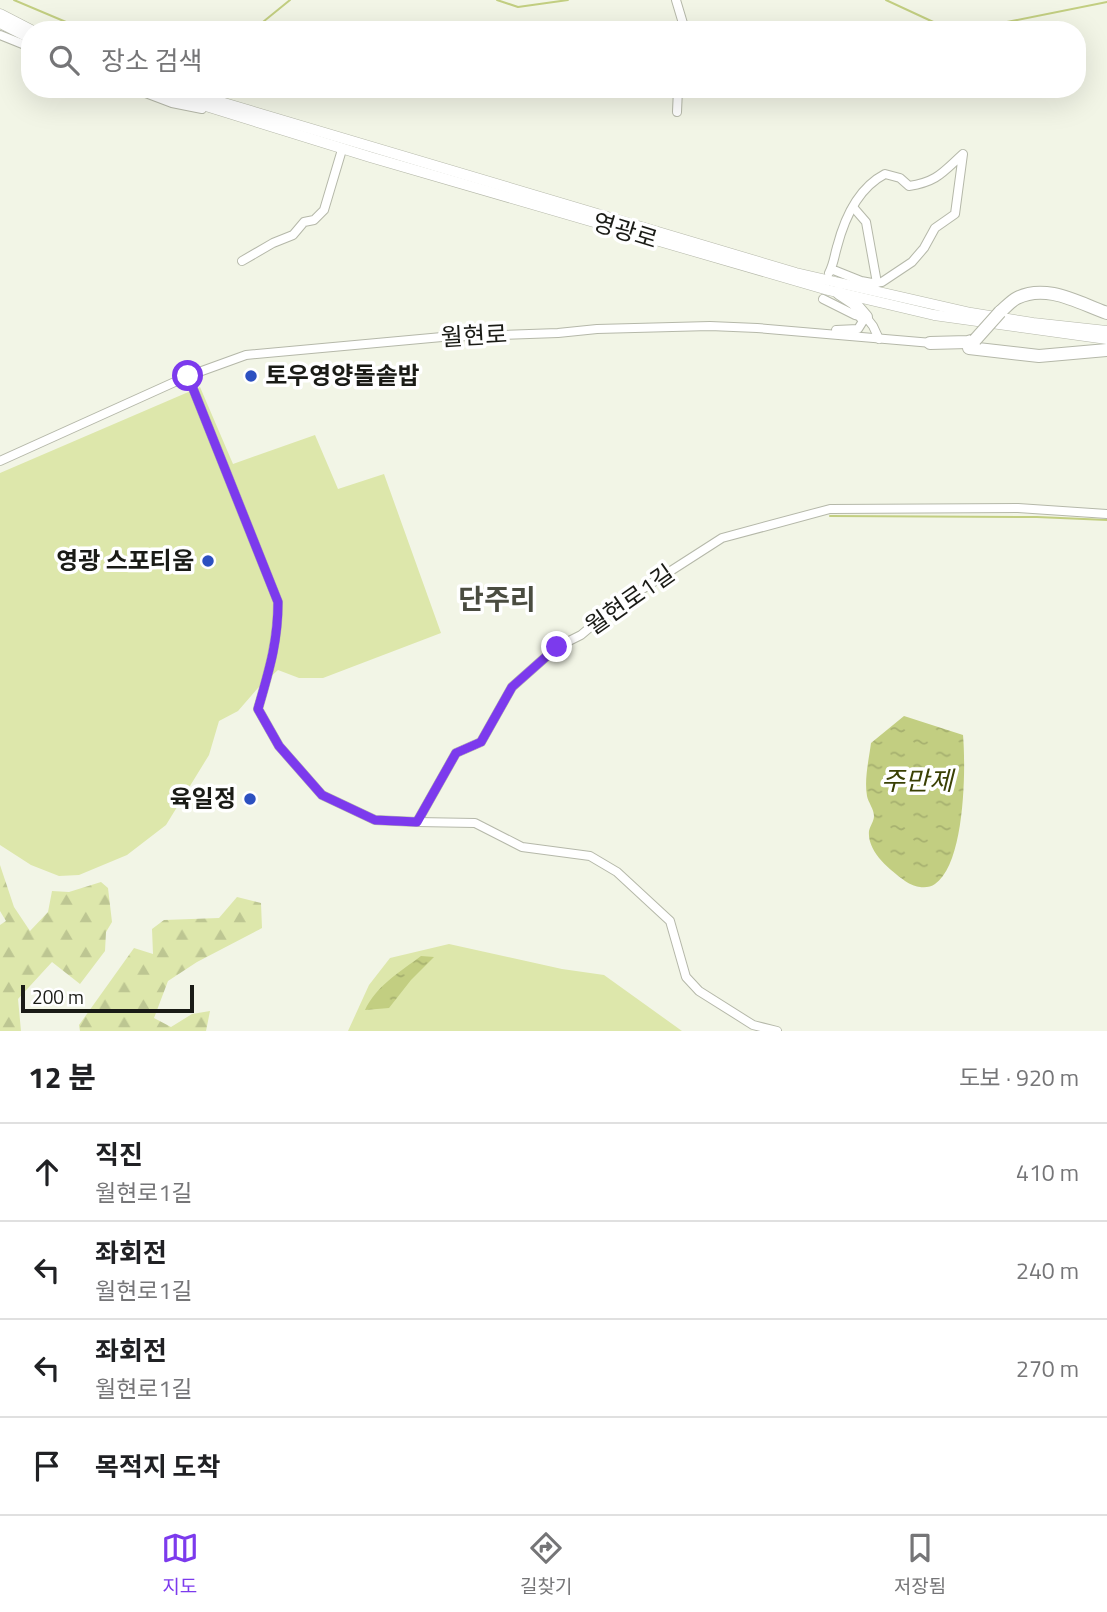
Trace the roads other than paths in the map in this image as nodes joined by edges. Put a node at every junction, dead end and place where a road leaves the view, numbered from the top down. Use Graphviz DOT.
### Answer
graph roads {
  1 [pos="676,0"];
  2 [pos="0,14"];
  3 [pos="682,21"];
  4 [pos="0,23"];
  5 [pos="21,25"];
  6 [pos="21,34"];
  7 [pos="0,35"];
  8 [pos="21,43"];
  9 [pos="159,98"];
  10 [pos="179,98"];
  11 [pos="207,98"];
  12 [pos="678,98"];
  13 [pos="677,112"];
  14 [pos="239,117"];
  15 [pos="341,153"];
  16 [pos="853,207"];
  17 [pos="242,261"];
  18 [pos="877,283"];
  19 [pos="839,293"];
  20 [pos="823,299"];
  21 [pos="1107,313"];
  22 [pos="862,316"];
  23 [pos="802,331"];
  24 [pos="1107,331"];
  25 [pos="878,339"];
  26 [pos="1107,339"];
  27 [pos="930,343"];
  28 [pos="972,344"];
  29 [pos="1107,350"];
  30 [pos="188,376"];
  31 [pos="0,460"];
  32 [pos="1107,514"];
  33 [pos="417,822"];
  34 [pos="777,1031"];
  1 -- 3 [label="street"];
  2 -- 5 [label="main road"];
  4 -- 6 [label="main road"];
  7 -- 8 [label="street"];
  9 -- 14 [label="street"];
  10 -- 14 [label="main road, 영광로"];
  11 -- 24 [label="main road, 영광로"];
  12 -- 13 [label="street"];
  14 -- 19 [label="main road, 영광로"];
  15 -- 17 [label="street"];
  16 -- 18 [label="street"];
  16 -- 18 [label="street"];
  16 -- 18 [label="street"];
  19 -- 22 [label="highway"];
  19 -- 26 [label="main road, 영광로"];
  20 -- 22 [label="street"];
  21 -- 28 [label="highway, bridge"];
  22 -- 23 [label="street"];
  22 -- 25 [label="street"];
  23 -- 25 [label="street, 월현로"];
  23 -- 30 [label="street, 월현로"];
  25 -- 27 [label="street, 월현로"];
  27 -- 28 [label="highway"];
  28 -- 29 [label="highway"];
  30 -- 31 [label="street, 월현로"];
  30 -- 33 [label="street"];
  32 -- 33 [label="street, 월현로1길"];
  33 -- 34 [label="street"];
}
